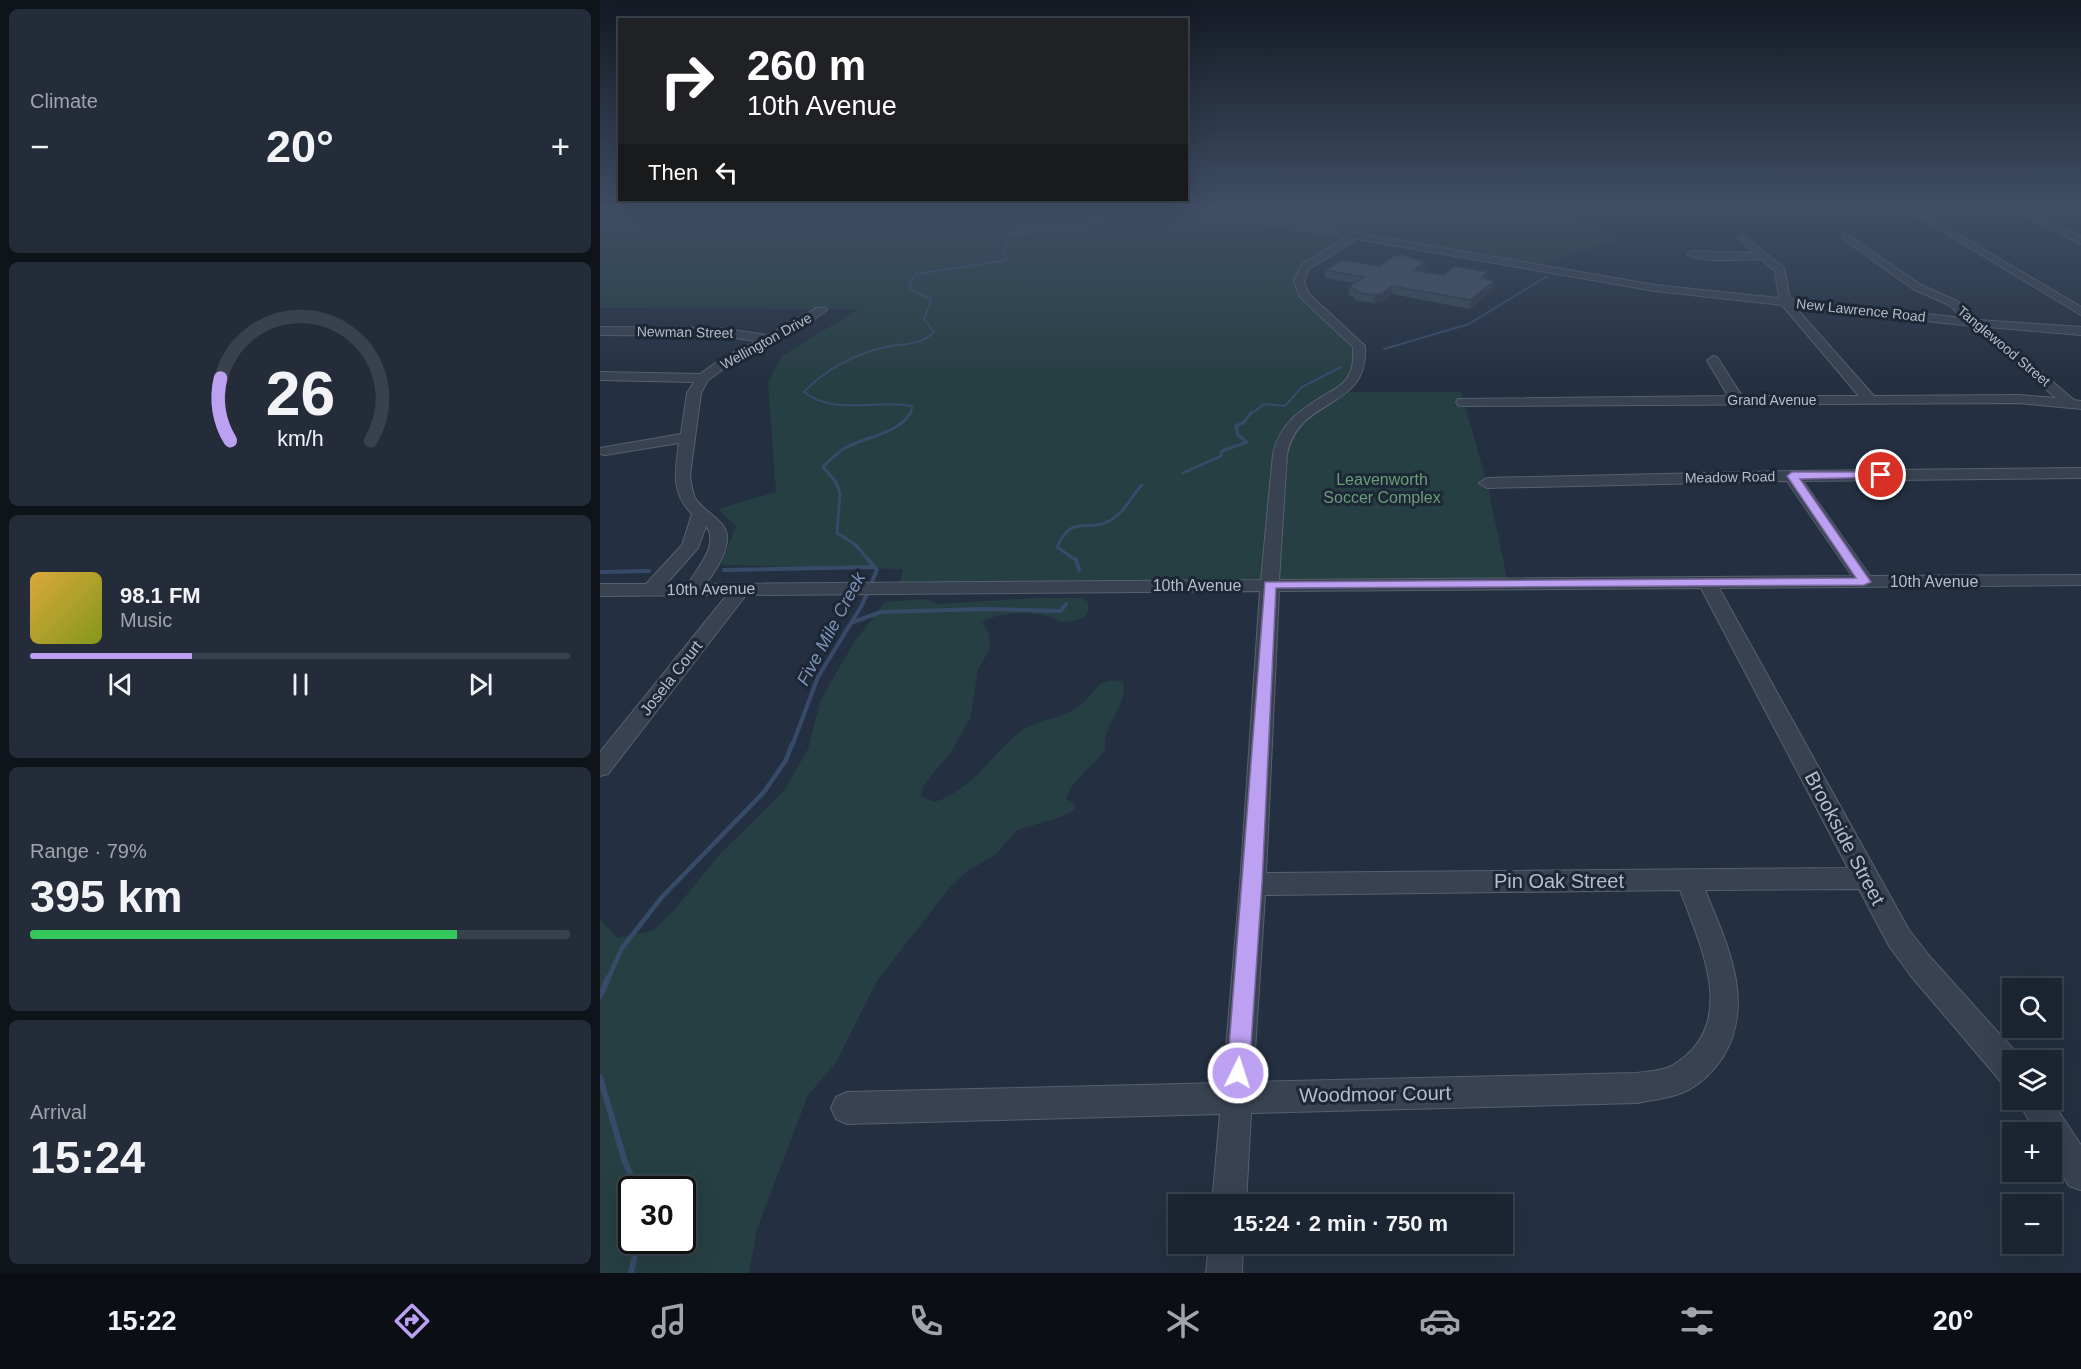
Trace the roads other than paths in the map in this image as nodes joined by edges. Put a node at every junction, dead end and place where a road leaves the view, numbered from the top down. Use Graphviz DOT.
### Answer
graph roads {
  1 [pos="1310,264"];
  2 [pos="1519,264"];
  3 [pos="1773,264"];
  4 [pos="1884,264"];
  5 [pos="2002,264"];
  6 [pos="1785,302"];
  7 [pos="821,310"];
  8 [pos="2081,312"];
  9 [pos="1978,323"];
  10 [pos="600,331"];
  11 [pos="2081,331"];
  12 [pos="769,339"];
  13 [pos="1713,360"];
  14 [pos="600,376"];
  15 [pos="703,378"];
  16 [pos="1737,400"];
  17 [pos="1870,400"];
  18 [pos="1463,402"];
  19 [pos="2075,404"];
  20 [pos="687,438"];
  21 [pos="605,451"];
  22 [pos="2081,473"];
  23 [pos="1792,476"];
  24 [pos="1487,483"];
  25 [pos="700,512"];
  26 [pos="2081,580"];
  27 [pos="1864,582"];
  28 [pos="1707,583"];
  29 [pos="1270,584"];
  30 [pos="742,588"];
  31 [pos="652,589"];
  32 [pos="694,589"];
  33 [pos="600,590"];
  34 [pos="600,768"];
  35 [pos="1866,878"];
  36 [pos="1689,881"];
  37 [pos="1253,884"];
  38 [pos="2002,1059"];
  39 [pos="1236,1096"];
  40 [pos="847,1108"];
  41 [pos="2039,1110"];
  42 [pos="2081,1174"];
  43 [pos="1230,1194"];
  44 [pos="1225,1254"];
  45 [pos="1224,1273"];
  1 -- 29 [label="street"];
  2 -- 6 [label="street, New Lawrence Road"];
  3 -- 6 [label="street"];
  4 -- 9 [label="street, Tanglewood Street"];
  5 -- 8 [label="street"];
  6 -- 9 [label="street, New Lawrence Road"];
  6 -- 17 [label="street"];
  7 -- 12 [label="street, Wellington Drive"];
  9 -- 11 [label="street, New Lawrence Road"];
  9 -- 19 [label="street, Tanglewood Street"];
  10 -- 12 [label="street, Newman Street"];
  12 -- 15 [label="street, Wellington Drive"];
  13 -- 16 [label="street"];
  14 -- 15 [label="street"];
  15 -- 20 [label="street, Wellington Drive"];
  16 -- 17 [label="street, Grand Avenue"];
  16 -- 18 [label="street, Grand Avenue"];
  17 -- 19 [label="street, Grand Avenue"];
  20 -- 21 [label="street"];
  20 -- 25 [label="street, Wellington Drive"];
  22 -- 23 [label="street, Meadow Road"];
  23 -- 24 [label="street, Meadow Road"];
  23 -- 27 [label="street"];
  25 -- 31 [label="street"];
  25 -- 32 [label="street, Wellington Drive"];
  26 -- 27 [label="street, 10th Avenue"];
  27 -- 28 [label="street, 10th Avenue"];
  28 -- 29 [label="street, 10th Avenue"];
  28 -- 35 [label="street, Brookside Street"];
  29 -- 30 [label="street, 10th Avenue"];
  29 -- 37 [label="street"];
  30 -- 32 [label="street, 10th Avenue"];
  30 -- 34 [label="street, Josela Court"];
  31 -- 32 [label="street, 10th Avenue"];
  31 -- 33 [label="street, 10th Avenue"];
  35 -- 36 [label="street, Pin Oak Street"];
  35 -- 38 [label="street, Brookside Street"];
  36 -- 37 [label="street, Pin Oak Street"];
  36 -- 39 [label="street, Woodmoor Court"];
  37 -- 39 [label="street"];
  39 -- 40 [label="street, Woodmoor Court"];
  39 -- 43 [label="street"];
  41 -- 42 [label="street"];
  44 -- 45 [label="street"];
}
